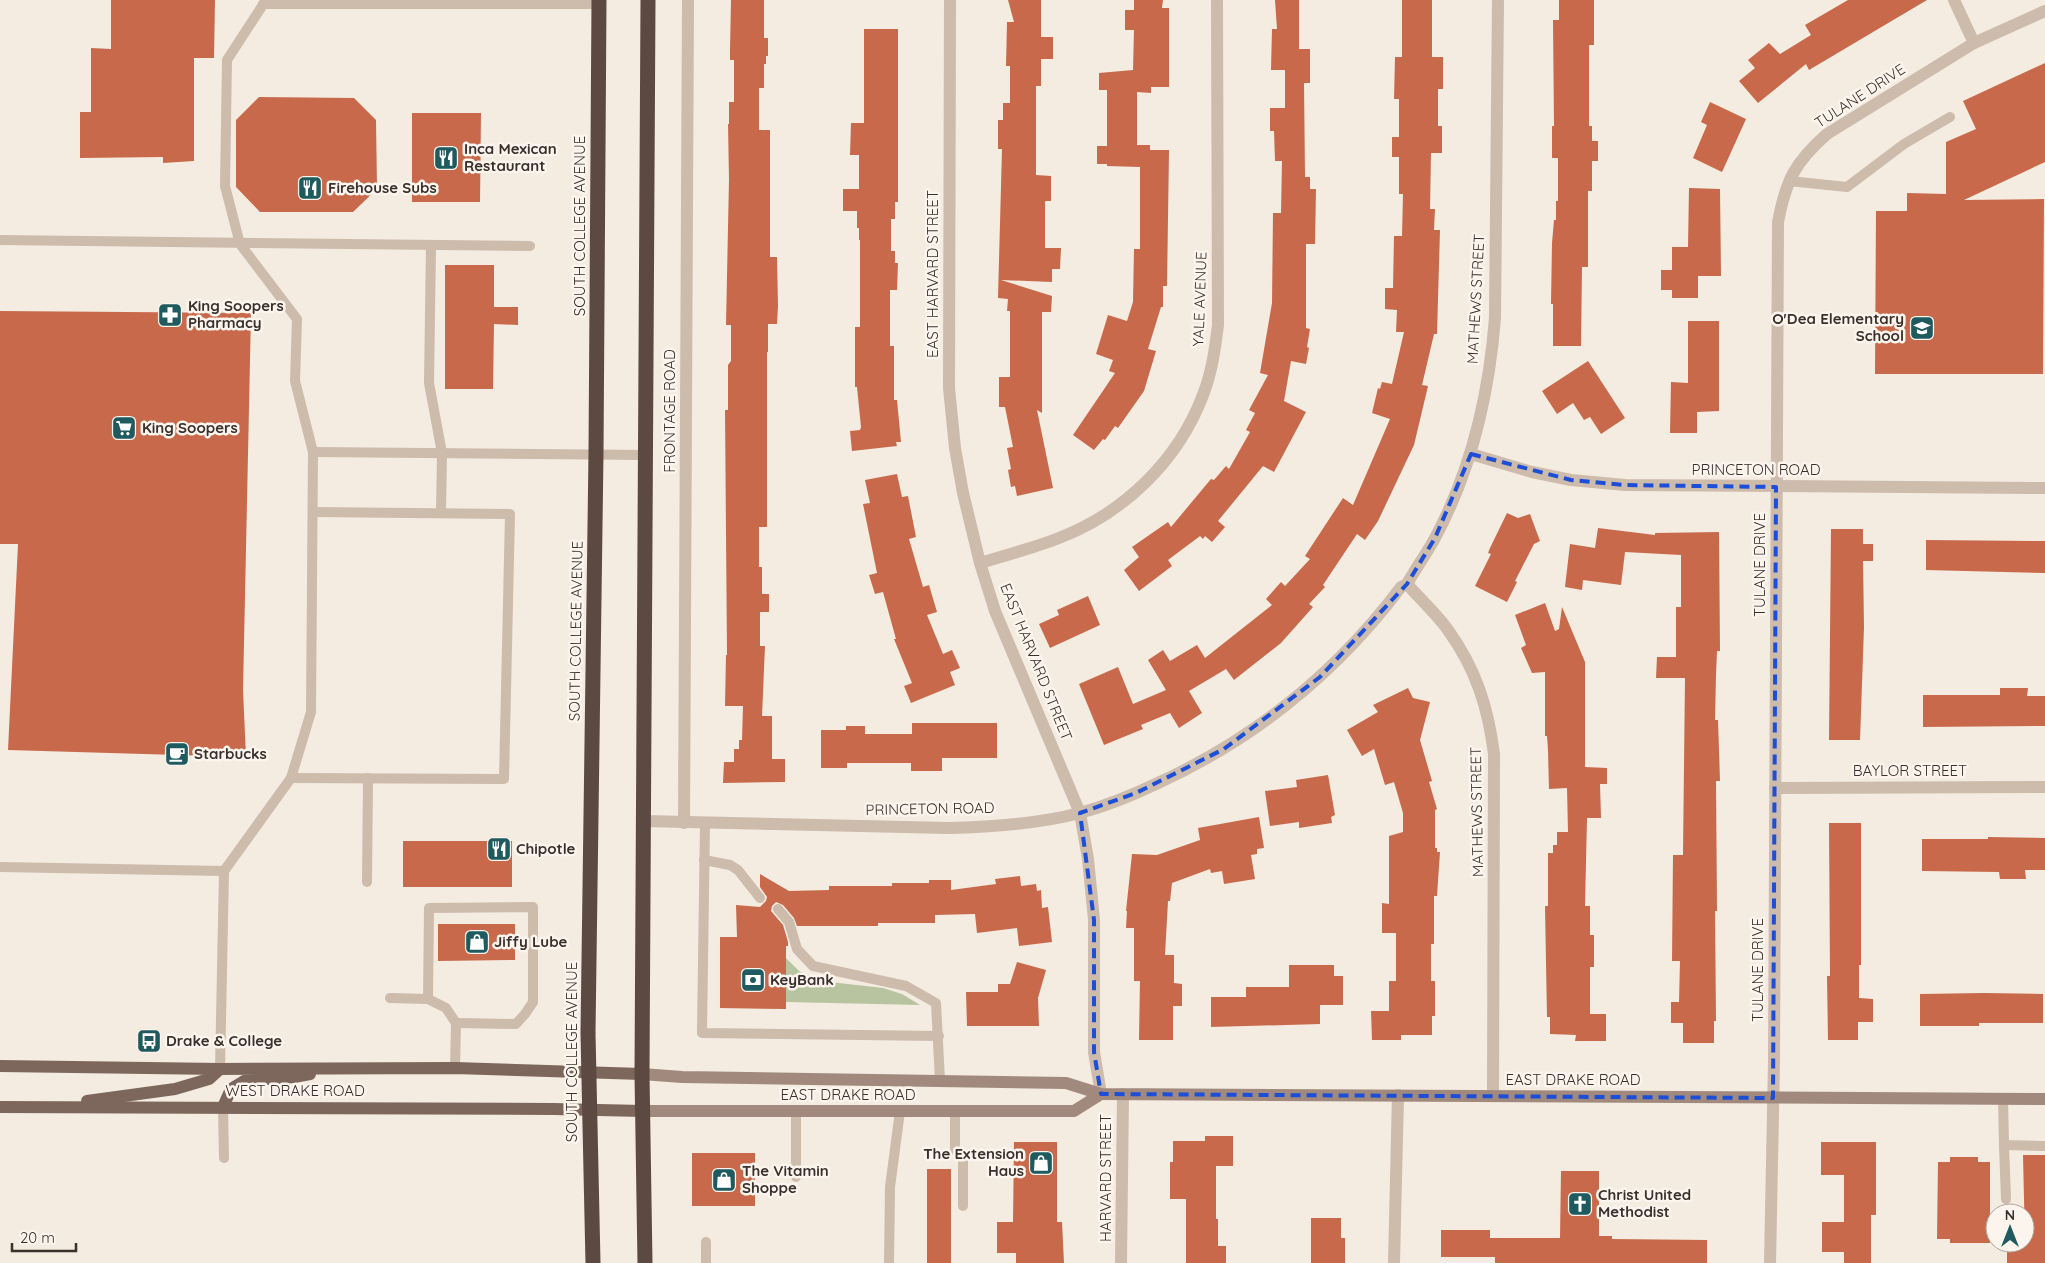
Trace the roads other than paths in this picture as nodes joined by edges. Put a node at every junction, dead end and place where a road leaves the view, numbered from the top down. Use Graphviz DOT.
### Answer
graph roads {
  1 [pos="648,0"];
  2 [pos="688,0"];
  3 [pos="950,0"];
  4 [pos="1217,0"];
  5 [pos="1498,0"];
  6 [pos="1954,0"];
  7 [pos="265,2"];
  8 [pos="599,2"];
  9 [pos="2045,11"];
  10 [pos="1974,43"];
  11 [pos="1950,117"];
  12 [pos="1789,180"];
  13 [pos="0,240"];
  14 [pos="240,244"];
  15 [pos="431,246"];
  16 [pos="530,246"];
  17 [pos="313,452"];
  18 [pos="442,453"];
  19 [pos="596,454"];
  20 [pos="1471,454"];
  21 [pos="646,455"];
  22 [pos="1776,487"];
  23 [pos="2045,488"];
  24 [pos="313,512"];
  25 [pos="441,513"];
  26 [pos="980,563"];
  27 [pos="1407,584"];
  28 [pos="291,778"];
  29 [pos="368,778"];
  30 [pos="2045,787"];
  31 [pos="1775,788"];
  32 [pos="1080,813"];
  33 [pos="644,821"];
  34 [pos="684,823"];
  35 [pos="704,823"];
  36 [pos="704,860"];
  37 [pos="0,867"];
  38 [pos="224,871"];
  39 [pos="367,882"];
  40 [pos="760,898"];
  41 [pos="778,909"];
  42 [pos="390,998"];
  43 [pos="428,999"];
  44 [pos="456,1023"];
  45 [pos="939,1036"];
  46 [pos="0,1066"];
  47 [pos="455,1068"];
  48 [pos="220,1069"];
  49 [pos="334,1069"];
  50 [pos="588,1071"];
  51 [pos="642,1074"];
  52 [pos="940,1081"];
  53 [pos="1102,1094"];
  54 [pos="1123,1094"];
  55 [pos="1398,1095"];
  56 [pos="1493,1096"];
  57 [pos="1773,1098"];
  58 [pos="2003,1098"];
  59 [pos="2045,1099"];
  60 [pos="0,1107"];
  61 [pos="66,1107"];
  62 [pos="223,1107"];
  63 [pos="590,1109"];
  64 [pos="643,1111"];
  65 [pos="796,1111"];
  66 [pos="900,1111"];
  67 [pos="954,1111"];
  68 [pos="2004,1145"];
  69 [pos="2045,1146"];
  70 [pos="224,1158"];
  71 [pos="796,1177"];
  72 [pos="2006,1199"];
  73 [pos="963,1206"];
  74 [pos="706,1242"];
  75 [pos="592,1263"];
  76 [pos="645,1263"];
  77 [pos="706,1263"];
  78 [pos="889,1263"];
  79 [pos="1121,1263"];
  80 [pos="1394,1263"];
  81 [pos="1770,1263"];
  1 -- 21 [label="highway"];
  2 -- 34 [label="street, FRONTAGE ROAD"];
  3 -- 26 [label="street, EAST HARVARD STREET"];
  4 -- 26 [label="street, YALE AVENUE"];
  5 -- 20 [label="street, MATHEWS STREET"];
  6 -- 10 [label="street"];
  7 -- 8 [label="lane"];
  7 -- 14 [label="lane"];
  8 -- 19 [label="highway, SOUTH COLLEGE AVENUE"];
  9 -- 10 [label="street, TULANE DRIVE"];
  10 -- 12 [label="street, TULANE DRIVE"];
  11 -- 12 [label="lane"];
  12 -- 22 [label="street, TULANE DRIVE"];
  13 -- 14 [label="lane"];
  14 -- 15 [label="lane"];
  14 -- 17 [label="lane"];
  15 -- 16 [label="lane"];
  15 -- 18 [label="lane"];
  17 -- 18 [label="lane"];
  17 -- 24 [label="lane"];
  18 -- 19 [label="lane"];
  18 -- 25 [label="lane"];
  19 -- 21 [label="lane"];
  19 -- 50 [label="highway, SOUTH COLLEGE AVENUE"];
  20 -- 22 [label="street, PRINCETON ROAD"];
  20 -- 27 [label="street, MATHEWS STREET"];
  21 -- 33 [label="highway"];
  22 -- 23 [label="street, PRINCETON ROAD"];
  22 -- 31 [label="street, TULANE DRIVE"];
  24 -- 25 [label="lane"];
  24 -- 28 [label="lane"];
  25 -- 29 [label="lane"];
  26 -- 32 [label="street, EAST HARVARD STREET"];
  27 -- 32 [label="street, PRINCETON ROAD"];
  27 -- 56 [label="street, MATHEWS STREET"];
  28 -- 29 [label="lane"];
  28 -- 38 [label="lane"];
  29 -- 39 [label="lane"];
  30 -- 31 [label="street, BAYLOR STREET"];
  31 -- 57 [label="street, TULANE DRIVE"];
  32 -- 35 [label="street, PRINCETON ROAD"];
  32 -- 53 [label="street, EAST HARVARD STREET"];
  33 -- 34 [label="street, PRINCETON ROAD"];
  33 -- 51 [label="highway"];
  34 -- 35 [label="street, PRINCETON ROAD"];
  35 -- 36 [label="lane"];
  36 -- 40 [label="lane"];
  36 -- 45 [label="lane"];
  37 -- 38 [label="lane"];
  38 -- 48 [label="lane"];
  41 -- 45 [label="lane"];
  42 -- 43 [label="lane"];
  43 -- 44 [label="lane"];
  43 -- 44 [label="lane"];
  44 -- 47 [label="lane"];
  45 -- 52 [label="lane"];
  46 -- 48 [label="main road, WEST DRAKE ROAD"];
  47 -- 49 [label="main road, WEST DRAKE ROAD"];
  47 -- 50 [label="main road, WEST DRAKE ROAD"];
  48 -- 49 [label="main road, WEST DRAKE ROAD"];
  48 -- 61 [label="main road"];
  49 -- 62 [label="main road"];
  50 -- 51 [label="main road, EAST DRAKE ROAD"];
  50 -- 63 [label="highway, SOUTH COLLEGE AVENUE"];
  51 -- 52 [label="main road, EAST DRAKE ROAD"];
  51 -- 64 [label="highway"];
  52 -- 53 [label="main road, EAST DRAKE ROAD"];
  53 -- 54 [label="main road, EAST DRAKE ROAD"];
  53 -- 67 [label="main road, EAST DRAKE ROAD"];
  54 -- 55 [label="main road, EAST DRAKE ROAD"];
  54 -- 79 [label="street, HARVARD STREET"];
  55 -- 56 [label="main road, EAST DRAKE ROAD"];
  55 -- 80 [label="street"];
  56 -- 57 [label="main road, EAST DRAKE ROAD"];
  57 -- 58 [label="main road, EAST DRAKE ROAD"];
  57 -- 81 [label="street, TULANE DRIVE"];
  58 -- 59 [label="main road, EAST DRAKE ROAD"];
  58 -- 68 [label="lane"];
  60 -- 61 [label="main road, WEST DRAKE ROAD"];
  61 -- 62 [label="main road, WEST DRAKE ROAD"];
  62 -- 63 [label="main road, WEST DRAKE ROAD"];
  62 -- 70 [label="lane"];
  63 -- 64 [label="main road, EAST DRAKE ROAD"];
  63 -- 75 [label="highway, SOUTH COLLEGE AVENUE"];
  64 -- 65 [label="main road, EAST DRAKE ROAD"];
  64 -- 76 [label="highway"];
  65 -- 66 [label="main road, EAST DRAKE ROAD"];
  65 -- 71 [label="lane"];
  66 -- 67 [label="main road, EAST DRAKE ROAD"];
  66 -- 78 [label="lane"];
  67 -- 73 [label="lane"];
  68 -- 69 [label="lane"];
  68 -- 72 [label="lane"];
  74 -- 77 [label="lane"];
}
